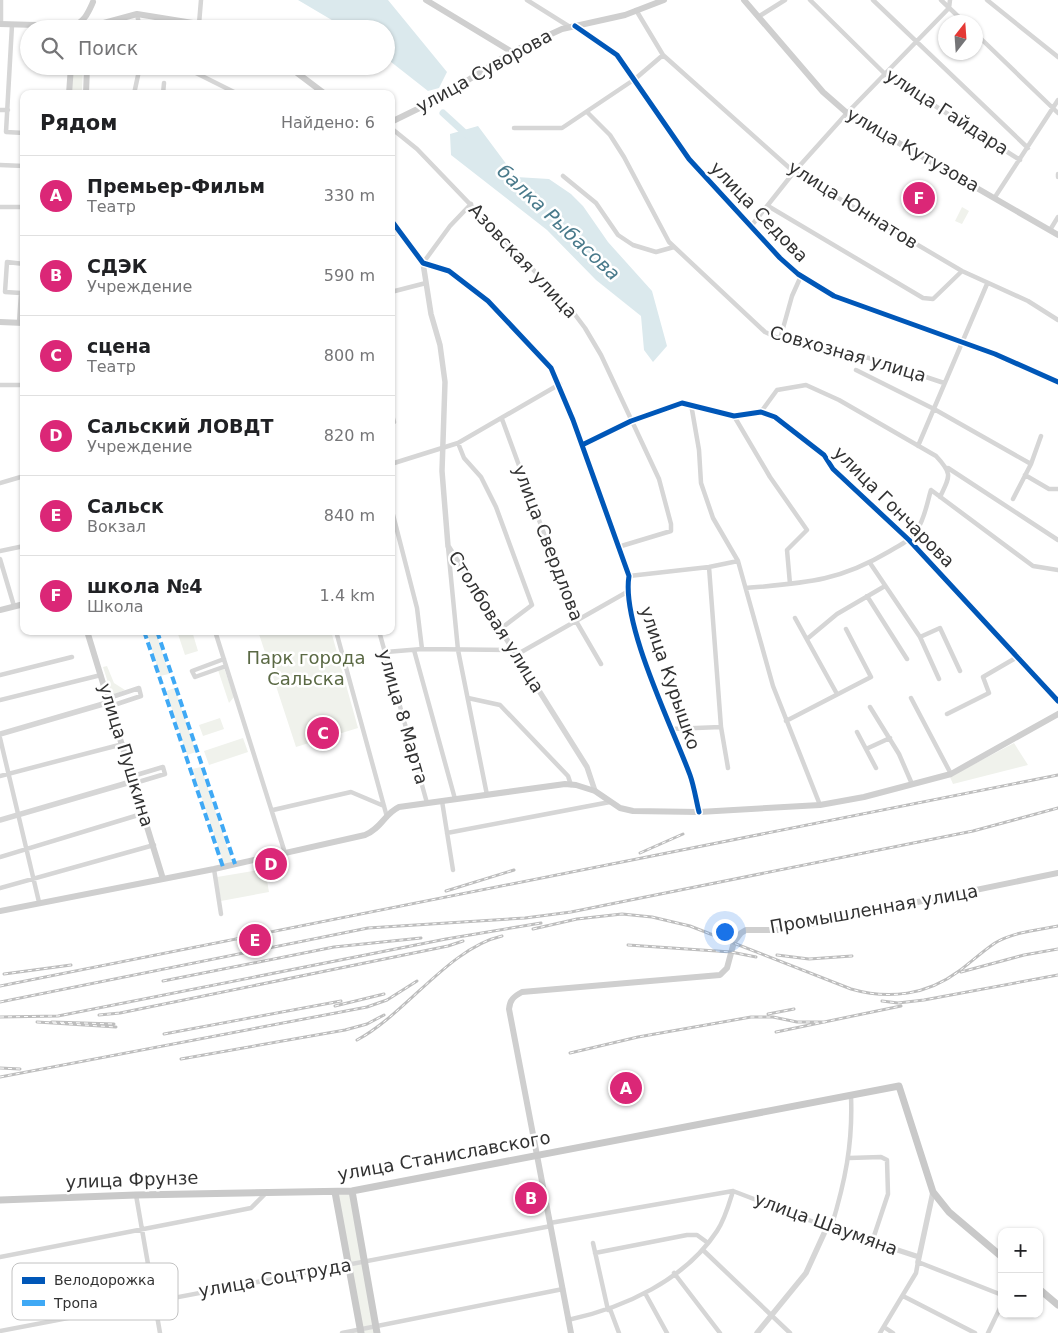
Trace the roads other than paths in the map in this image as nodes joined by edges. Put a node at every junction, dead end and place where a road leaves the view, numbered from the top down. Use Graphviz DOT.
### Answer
graph roads {
  1 [pos="1,0"];
  2 [pos="201,0"];
  3 [pos="426,0"];
  4 [pos="527,0"];
  5 [pos="664,0"];
  6 [pos="744,0"];
  7 [pos="786,0"];
  8 [pos="810,0"];
  9 [pos="874,0"];
  10 [pos="941,0"];
  11 [pos="950,0"];
  12 [pos="987,0"];
  13 [pos="93,1"];
  14 [pos="949,8"];
  15 [pos="636,10"];
  16 [pos="137,14"];
  17 [pos="956,15"];
  18 [pos="758,17"];
  19 [pos="83,20"];
  20 [pos="89,20"];
  21 [pos="116,20"];
  22 [pos="138,20"];
  23 [pos="162,20"];
  24 [pos="199,20"];
  25 [pos="0,24"];
  26 [pos="12,25"];
  27 [pos="20,25"];
  28 [pos="573,26"];
  29 [pos="983,41"];
  30 [pos="917,42"];
  31 [pos="512,52"];
  32 [pos="663,55"];
  33 [pos="1058,57"];
  34 [pos="886,74"];
  35 [pos="70,75"];
  36 [pos="87,75"];
  37 [pos="138,75"];
  38 [pos="200,75"];
  39 [pos="300,75"];
  40 [pos="635,79"];
  41 [pos="164,83"];
  42 [pos="69,90"];
  43 [pos="86,90"];
  44 [pos="135,90"];
  45 [pos="163,90"];
  46 [pos="230,90"];
  47 [pos="320,90"];
  48 [pos="1058,100"];
  49 [pos="1052,108"];
  50 [pos="0,110"];
  51 [pos="8,110"];
  52 [pos="588,113"];
  53 [pos="847,113"];
  54 [pos="1058,113"];
  55 [pos="395,120"];
  56 [pos="514,128"];
  57 [pos="395,131"];
  58 [pos="20,133"];
  59 [pos="1028,148"];
  60 [pos="1020,160"];
  61 [pos="0,165"];
  62 [pos="20,166"];
  63 [pos="794,172"];
  64 [pos="563,176"];
  65 [pos="995,197"];
  66 [pos="471,204"];
  67 [pos="768,206"];
  68 [pos="0,207"];
  69 [pos="20,207"];
  70 [pos="1058,217"];
  71 [pos="395,225"];
  72 [pos="752,225"];
  73 [pos="1050,230"];
  74 [pos="1058,235"];
  75 [pos="674,247"];
  76 [pos="423,263"];
  77 [pos="20,264"];
  78 [pos="962,271"];
  79 [pos="801,276"];
  80 [pos="426,283"];
  81 [pos="987,284"];
  82 [pos="395,291"];
  83 [pos="20,293"];
  84 [pos="1058,320"];
  85 [pos="0,322"];
  86 [pos="20,323"];
  87 [pos="780,339"];
  88 [pos="961,343"];
  89 [pos="856,370"];
  90 [pos="1058,382"];
  91 [pos="944,383"];
  92 [pos="560,384"];
  93 [pos="0,385"];
  94 [pos="20,386"];
  95 [pos="691,404"];
  96 [pos="934,409"];
  97 [pos="761,412"];
  98 [pos="734,416"];
  99 [pos="502,419"];
  100 [pos="631,421"];
  101 [pos="1041,436"];
  102 [pos="458,443"];
  103 [pos="582,445"];
  104 [pos="918,446"];
  105 [pos="442,449"];
  106 [pos="395,463"];
  107 [pos="1031,464"];
  108 [pos="948,468"];
  109 [pos="1025,475"];
  110 [pos="20,477"];
  111 [pos="0,483"];
  112 [pos="1058,489"];
  113 [pos="940,497"];
  114 [pos="1013,499"];
  115 [pos="395,522"];
  116 [pos="909,540"];
  117 [pos="1058,540"];
  118 [pos="448,546"];
  119 [pos="20,547"];
  120 [pos="618,547"];
  121 [pos="0,551"];
  122 [pos="0,559"];
  123 [pos="738,560"];
  124 [pos="870,563"];
  125 [pos="709,567"];
  126 [pos="1058,570"];
  127 [pos="629,576"];
  128 [pos="790,584"];
  129 [pos="885,586"];
  130 [pos="746,588"];
  131 [pos="627,592"];
  132 [pos="867,596"];
  133 [pos="20,605"];
  134 [pos="14,606"];
  135 [pos="0,610"];
  136 [pos="795,618"];
  137 [pos="576,621"];
  138 [pos="846,629"];
  139 [pos="499,630"];
  140 [pos="88,635"];
  141 [pos="216,635"];
  142 [pos="337,635"];
  143 [pos="380,635"];
  144 [pos="920,637"];
  145 [pos="807,639"];
  146 [pos="422,649"];
  147 [pos="414,650"];
  148 [pos="458,650"];
  149 [pos="386,652"];
  150 [pos="514,652"];
  151 [pos="1019,656"];
  152 [pos="72,657"];
  153 [pos="224,659"];
  154 [pos="907,659"];
  155 [pos="601,664"];
  156 [pos="226,666"];
  157 [pos="960,671"];
  158 [pos="0,675"];
  159 [pos="101,675"];
  160 [pos="940,679"];
  161 [pos="837,694"];
  162 [pos="468,698"];
  163 [pos="911,698"];
  164 [pos="0,700"];
  165 [pos="1058,701"];
  166 [pos="110,702"];
  167 [pos="870,707"];
  168 [pos="947,714"];
  169 [pos="1058,714"];
  170 [pos="786,721"];
  171 [pos="721,727"];
  172 [pos="671,729"];
  173 [pos="857,732"];
  174 [pos="0,734"];
  175 [pos="0,738"];
  176 [pos="890,738"];
  177 [pos="123,744"];
  178 [pos="866,749"];
  179 [pos="728,768"];
  180 [pos="876,768"];
  181 [pos="8,774"];
  182 [pos="952,774"];
  183 [pos="0,776"];
  184 [pos="134,780"];
  185 [pos="572,784"];
  186 [pos="912,784"];
  187 [pos="595,791"];
  188 [pos="487,795"];
  189 [pos="455,799"];
  190 [pos="442,801"];
  191 [pos="610,802"];
  192 [pos="427,803"];
  193 [pos="820,805"];
  194 [pos="384,806"];
  195 [pos="273,810"];
  196 [pos="699,812"];
  197 [pos="145,813"];
  198 [pos="18,814"];
  199 [pos="387,816"];
  200 [pos="0,820"];
  201 [pos="447,833"];
  202 [pos="154,845"];
  203 [pos="26,849"];
  204 [pos="285,853"];
  205 [pos="0,857"];
  206 [pos="214,869"];
  207 [pos="453,870"];
  208 [pos="1058,873"];
  209 [pos="33,878"];
  210 [pos="163,879"];
  211 [pos="0,888"];
  212 [pos="39,902"];
  213 [pos="0,911"];
  214 [pos="221,914"];
  215 [pos="851,1096"];
  216 [pos="536,1155"];
  217 [pos="849,1158"];
  218 [pos="352,1191"];
  219 [pos="733,1191"];
  220 [pos="336,1192"];
  221 [pos="933,1192"];
  222 [pos="265,1194"];
  223 [pos="136,1195"];
  224 [pos="0,1200"];
  225 [pos="551,1224"];
  226 [pos="829,1227"];
  227 [pos="142,1230"];
  228 [pos="872,1242"];
  229 [pos="593,1243"];
  230 [pos="708,1243"];
  231 [pos="703,1250"];
  232 [pos="595,1253"];
  233 [pos="998,1254"];
  234 [pos="0,1257"];
  235 [pos="919,1259"];
  236 [pos="364,1262"];
  237 [pos="148,1263"];
  238 [pos="349,1264"];
  239 [pos="674,1273"];
  240 [pos="563,1289"];
  241 [pos="1043,1292"];
  242 [pos="646,1293"];
  243 [pos="998,1293"];
  244 [pos="178,1296"];
  245 [pos="903,1296"];
  246 [pos="1058,1305"];
  247 [pos="609,1309"];
  248 [pos="998,1312"];
  249 [pos="772,1316"];
  250 [pos="55,1320"];
  251 [pos="158,1320"];
  252 [pos="568,1320"];
  253 [pos="884,1327"];
  254 [pos="376,1330"];
  255 [pos="0,1331"];
  256 [pos="361,1331"];
  257 [pos="160,1333"];
  258 [pos="342,1333"];
  259 [pos="571,1333"];
  260 [pos="619,1333"];
  261 [pos="666,1333"];
  262 [pos="720,1333"];
  263 [pos="757,1333"];
  264 [pos="790,1333"];
  265 [pos="880,1333"];
  266 [pos="893,1333"];
  267 [pos="974,1333"];
  268 [pos="988,1333"];
  1 -- 25 [label="street"];
  2 -- 24 [label="street"];
  3 -- 31 [label="main road"];
  4 -- 28 [label="street, улица Седова"];
  5 -- 15 [label="main road, улица Суворова"];
  6 -- 18 [label="main road, улица Кутузова"];
  7 -- 18 [label="street"];
  8 -- 34 [label="street, улица Гайдара"];
  9 -- 30 [label="street"];
  10 -- 14 [label="street"];
  11 -- 14 [label="street"];
  12 -- 33 [label="street"];
  13 -- 19 [label="main road"];
  13 -- 20 [label="main road"];
  14 -- 17 [label="street"];
  14 -- 30 [label="street"];
  15 -- 28 [label="main road, улица Суворова"];
  15 -- 32 [label="street, улица Юннатов"];
  16 -- 21 [label="main road"];
  16 -- 22 [label="street"];
  16 -- 23 [label="main road"];
  18 -- 53 [label="main road, улица Кутузова"];
  25 -- 26 [label="main road"];
  26 -- 27 [label="main road"];
  26 -- 51 [label="street"];
  28 -- 31 [label="main road, улица Суворова"];
  28 -- 40 [label="street, улица Седова"];
  29 -- 49 [label="street"];
  30 -- 34 [label="street"];
  30 -- 59 [label="street"];
  31 -- 55 [label="main road, улица Суворова"];
  32 -- 40 [label="street"];
  32 -- 63 [label="street, улица Юннатов"];
  34 -- 53 [label="street"];
  34 -- 60 [label="street, улица Гайдара"];
  35 -- 42 [label="main road"];
  36 -- 43 [label="main road"];
  37 -- 44 [label="street"];
  38 -- 46 [label="street"];
  39 -- 47 [label="main road"];
  40 -- 52 [label="street"];
  40 -- 72 [label="street, улица Седова"];
  41 -- 45 [label="street"];
  48 -- 49 [label="street"];
  49 -- 54 [label="street"];
  49 -- 59 [label="street"];
  50 -- 51 [label="street"];
  51 -- 58 [label="street"];
  52 -- 56 [label="street"];
  52 -- 75 [label="street, Совхозная улица"];
  53 -- 63 [label="street"];
  53 -- 65 [label="main road, улица Кутузова"];
  57 -- 66 [label="street, Азовская улица"];
  59 -- 60 [label="street"];
  60 -- 65 [label="street"];
  61 -- 62 [label="street"];
  63 -- 67 [label="street"];
  63 -- 78 [label="street, улица Юннатов"];
  64 -- 75 [label="street"];
  65 -- 73 [label="main road, улица Кутузова"];
  66 -- 76 [label="street"];
  66 -- 100 [label="street, Азовская улица"];
  67 -- 72 [label="street"];
  67 -- 78 [label="street"];
  68 -- 69 [label="street"];
  70 -- 73 [label="street"];
  71 -- 76 [label="street"];
  72 -- 79 [label="street, улица Седова"];
  73 -- 74 [label="main road, улица Кутузова"];
  75 -- 87 [label="street, Совхозная улица"];
  76 -- 80 [label="street, Столбовая улица"];
  76 -- 92 [label="street, улица Курышко"];
  77 -- 83 [label="street"];
  78 -- 81 [label="street, улица Юннатов"];
  79 -- 87 [label="street"];
  79 -- 88 [label="street, улица Седова"];
  80 -- 82 [label="street"];
  80 -- 105 [label="street, Столбовая улица"];
  81 -- 84 [label="street, улица Юннатов"];
  81 -- 88 [label="street"];
  85 -- 86 [label="main road"];
  87 -- 91 [label="street, Совхозная улица"];
  88 -- 90 [label="street, улица Седова"];
  88 -- 91 [label="street"];
  89 -- 96 [label="street"];
  91 -- 96 [label="street"];
  92 -- 99 [label="street"];
  92 -- 103 [label="street, улица Курышко"];
  93 -- 94 [label="street"];
  95 -- 98 [label="street"];
  95 -- 100 [label="street"];
  95 -- 123 [label="street"];
  96 -- 104 [label="street"];
  96 -- 107 [label="street"];
  97 -- 98 [label="street"];
  97 -- 104 [label="street"];
  97 -- 116 [label="street, улица Гончарова"];
  98 -- 128 [label="street"];
  99 -- 102 [label="street"];
  99 -- 137 [label="street, улица Свердлова"];
  100 -- 103 [label="street"];
  100 -- 120 [label="street, Азовская улица"];
  101 -- 107 [label="street"];
  102 -- 105 [label="street"];
  102 -- 139 [label="street"];
  103 -- 120 [label="street, улица Курышко"];
  104 -- 108 [label="street"];
  105 -- 106 [label="street"];
  105 -- 118 [label="street, Столбовая улица"];
  107 -- 109 [label="street"];
  108 -- 113 [label="street"];
  108 -- 117 [label="street"];
  109 -- 112 [label="street"];
  109 -- 114 [label="street"];
  110 -- 111 [label="street"];
  113 -- 116 [label="street"];
  113 -- 126 [label="street"];
  115 -- 146 [label="street"];
  116 -- 124 [label="street"];
  116 -- 151 [label="street, улица Гончарова"];
  118 -- 139 [label="street, Столбовая улица"];
  118 -- 148 [label="street"];
  119 -- 121 [label="street"];
  120 -- 127 [label="street, улица Курышко"];
  122 -- 134 [label="street"];
  123 -- 125 [label="street"];
  123 -- 130 [label="street"];
  124 -- 128 [label="street"];
  124 -- 129 [label="street"];
  125 -- 127 [label="street"];
  125 -- 171 [label="street"];
  127 -- 131 [label="street, улица Курышко"];
  128 -- 130 [label="street"];
  129 -- 132 [label="street"];
  129 -- 144 [label="street"];
  130 -- 170 [label="street"];
  131 -- 137 [label="street"];
  131 -- 172 [label="street, улица Курышко"];
  132 -- 145 [label="street"];
  132 -- 154 [label="street"];
  133 -- 134 [label="main road"];
  134 -- 135 [label="main road"];
  136 -- 145 [label="street"];
  137 -- 150 [label="street"];
  137 -- 155 [label="street, улица Свердлова"];
  138 -- 161 [label="street"];
  139 -- 150 [label="street, Столбовая улица"];
  140 -- 159 [label="main road, улица Пушкина"];
  141 -- 153 [label="street"];
  142 -- 194 [label="street"];
  143 -- 149 [label="street, улица 8 Марта"];
  144 -- 157 [label="street"];
  144 -- 160 [label="street"];
  145 -- 161 [label="street"];
  146 -- 147 [label="street"];
  146 -- 148 [label="street"];
  147 -- 149 [label="street"];
  147 -- 189 [label="street"];
  148 -- 150 [label="street"];
  148 -- 162 [label="street"];
  149 -- 192 [label="street, улица 8 Марта"];
  150 -- 187 [label="street, Столбовая улица"];
  151 -- 165 [label="street, улица Гончарова"];
  151 -- 168 [label="street"];
  152 -- 158 [label="street"];
  153 -- 156 [label="street"];
  153 -- 156 [label="street"];
  156 -- 195 [label="street"];
  159 -- 164 [label="street"];
  159 -- 166 [label="main road, улица Пушкина"];
  161 -- 170 [label="street"];
  162 -- 185 [label="street"];
  162 -- 188 [label="street"];
  163 -- 182 [label="street"];
  166 -- 166 [label="street"];
  166 -- 174 [label="street"];
  166 -- 177 [label="main road, улица Пушкина"];
  167 -- 176 [label="street"];
  169 -- 182 [label="main road"];
  170 -- 193 [label="street"];
  171 -- 172 [label="street"];
  171 -- 179 [label="street"];
  172 -- 196 [label="street, улица Курышко"];
  173 -- 178 [label="street"];
  175 -- 181 [label="street"];
  176 -- 178 [label="street"];
  176 -- 186 [label="street"];
  177 -- 181 [label="street"];
  177 -- 184 [label="main road, улица Пушкина"];
  178 -- 180 [label="street"];
  181 -- 183 [label="street"];
  181 -- 198 [label="street"];
  182 -- 186 [label="main road"];
  184 -- 184 [label="street"];
  184 -- 197 [label="main road, улица Пушкина"];
  184 -- 198 [label="street"];
  185 -- 187 [label="main road"];
  185 -- 188 [label="main road"];
  186 -- 193 [label="main road"];
  187 -- 191 [label="main road"];
  188 -- 189 [label="main road"];
  189 -- 190 [label="main road"];
  190 -- 192 [label="main road"];
  190 -- 201 [label="street"];
  191 -- 196 [label="main road"];
  191 -- 201 [label="street"];
  192 -- 199 [label="main road"];
  193 -- 196 [label="main road"];
  194 -- 195 [label="street"];
  194 -- 199 [label="street"];
  195 -- 204 [label="street"];
  197 -- 202 [label="main road, улица Пушкина"];
  197 -- 203 [label="street"];
  198 -- 200 [label="street"];
  198 -- 203 [label="street"];
  199 -- 204 [label="main road"];
  201 -- 207 [label="street"];
  202 -- 209 [label="street"];
  202 -- 210 [label="main road, улица Пушкина"];
  203 -- 205 [label="street"];
  203 -- 209 [label="street"];
  204 -- 206 [label="main road"];
  206 -- 210 [label="main road"];
  206 -- 214 [label="street"];
  208 -- 216 [label="main road, Промышленная улица"];
  209 -- 211 [label="street"];
  209 -- 212 [label="street"];
  210 -- 212 [label="main road"];
  212 -- 213 [label="main road"];
  215 -- 216 [label="main road, улица Станиславского"];
  215 -- 217 [label="street"];
  215 -- 221 [label="main road, улица Станиславского"];
  216 -- 218 [label="main road, улица Станиславского"];
  216 -- 225 [label="main road"];
  217 -- 226 [label="street"];
  217 -- 228 [label="street"];
  218 -- 220 [label="main road, улица Станиславского"];
  218 -- 236 [label="main road"];
  219 -- 225 [label="street, улица Соцтруда"];
  219 -- 226 [label="street, улица Шаумяна"];
  219 -- 230 [label="street"];
  220 -- 222 [label="main road, улица Станиславского"];
  220 -- 238 [label="main road"];
  221 -- 233 [label="main road"];
  221 -- 235 [label="street"];
  222 -- 223 [label="main road, улица Фрунзе"];
  222 -- 227 [label="street"];
  223 -- 224 [label="main road, улица Фрунзе"];
  223 -- 227 [label="street"];
  225 -- 236 [label="street, улица Соцтруда"];
  225 -- 240 [label="main road"];
  226 -- 228 [label="street, улица Шаумяна"];
  226 -- 249 [label="street"];
  227 -- 234 [label="street"];
  227 -- 237 [label="street"];
  228 -- 235 [label="street, улица Шаумяна"];
  229 -- 232 [label="street"];
  230 -- 231 [label="street"];
  230 -- 232 [label="street"];
  231 -- 239 [label="street"];
  231 -- 249 [label="street"];
  232 -- 247 [label="street"];
  235 -- 243 [label="street, улица Шаумяна"];
  235 -- 245 [label="street"];
  236 -- 238 [label="street, улица Соцтруда"];
  236 -- 254 [label="main road"];
  238 -- 244 [label="street, улица Соцтруда"];
  238 -- 256 [label="main road"];
  239 -- 242 [label="street"];
  239 -- 262 [label="street"];
  240 -- 252 [label="main road"];
  240 -- 254 [label="street"];
  241 -- 246 [label="main road"];
  242 -- 247 [label="street"];
  242 -- 261 [label="street"];
  245 -- 253 [label="street"];
  245 -- 267 [label="street"];
  247 -- 252 [label="street"];
  247 -- 260 [label="street"];
  248 -- 268 [label="street"];
  249 -- 263 [label="street"];
  249 -- 264 [label="street"];
  250 -- 255 [label="street, улица Соцтруда"];
  251 -- 257 [label="street"];
  252 -- 259 [label="main road"];
  253 -- 265 [label="street"];
  253 -- 266 [label="street"];
  254 -- 256 [label="street"];
  256 -- 258 [label="street"];
}
